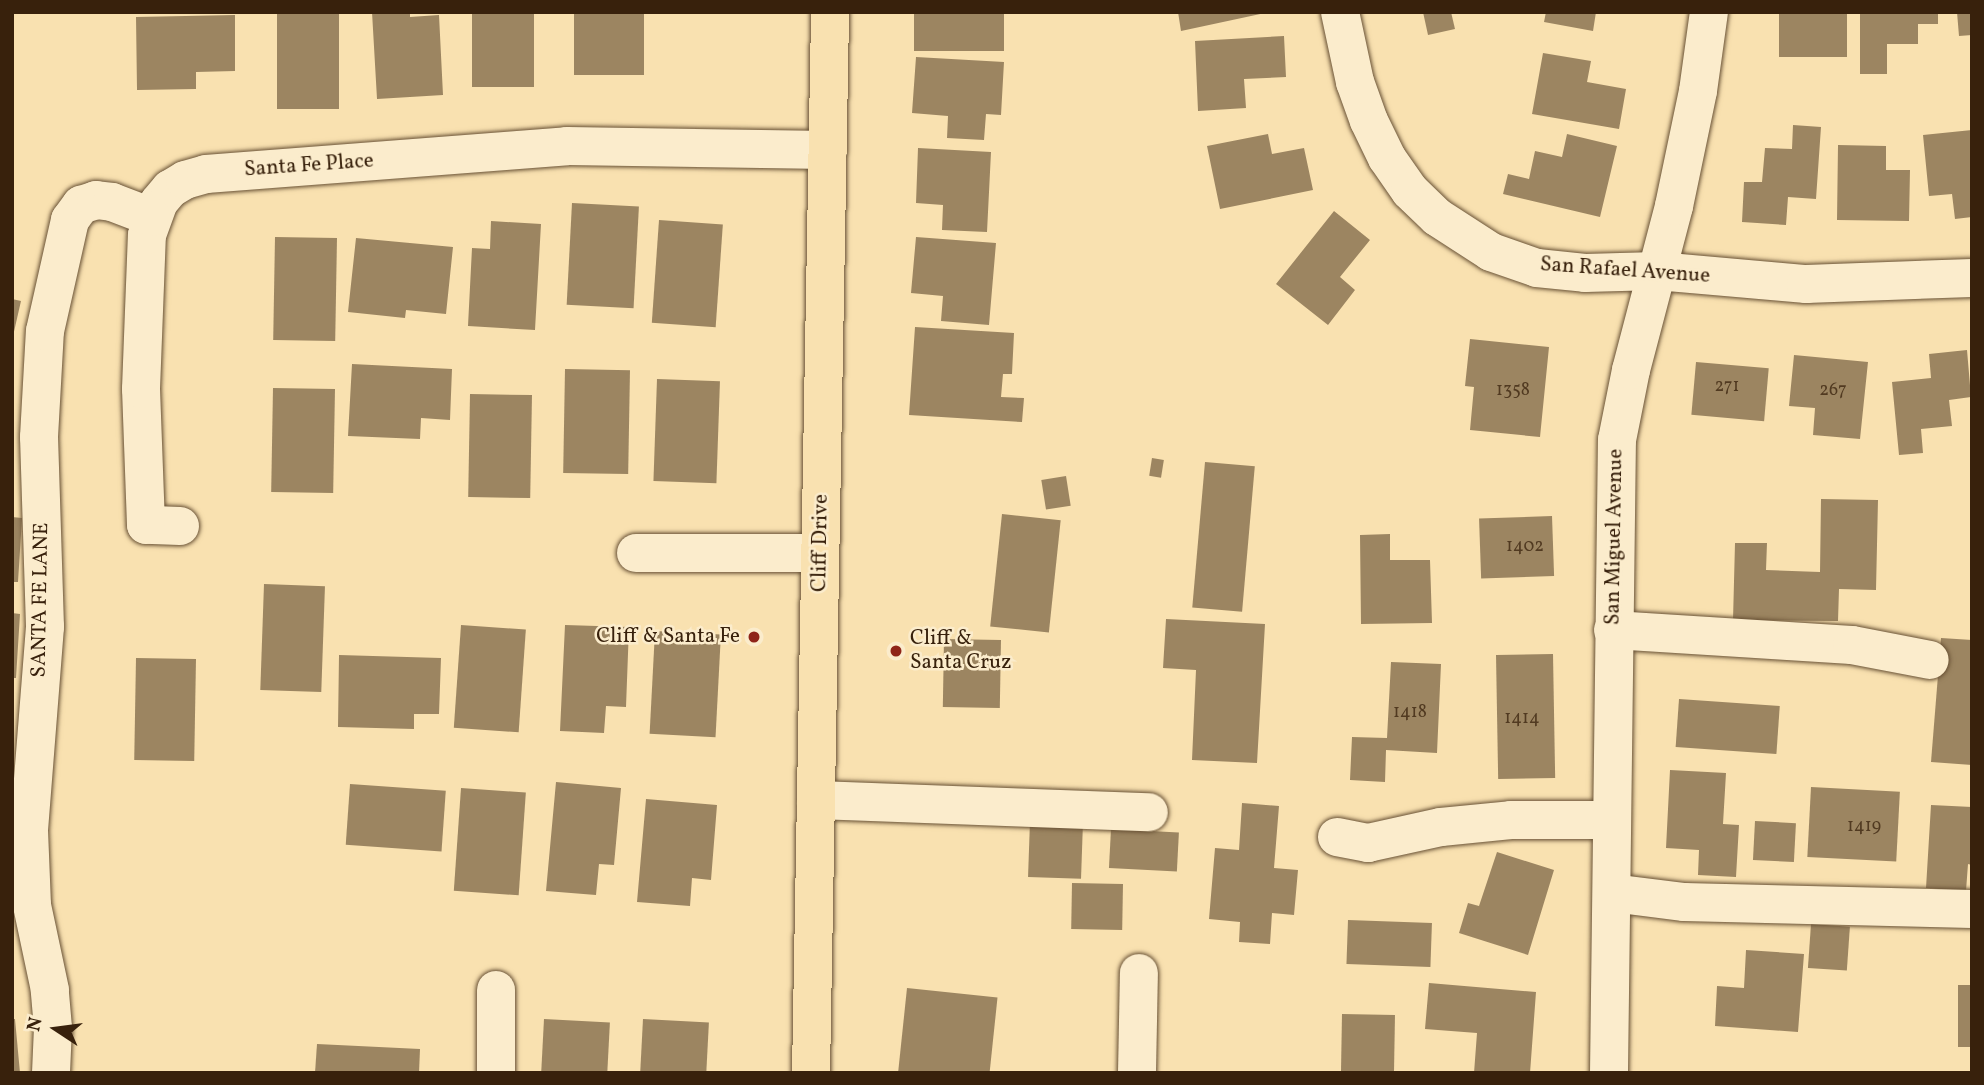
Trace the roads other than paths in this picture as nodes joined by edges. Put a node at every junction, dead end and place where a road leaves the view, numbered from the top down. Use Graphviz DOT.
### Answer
graph roads {
  1 [pos="830,12"];
  2 [pos="1340,12"];
  3 [pos="1709,12"];
  4 [pos="828,149"];
  5 [pos="151,218"];
  6 [pos="1657,271"];
  7 [pos="1972,278"];
  8 [pos="180,526"];
  9 [pos="636,553"];
  10 [pos="820,553"];
  11 [pos="1613,630"];
  12 [pos="1930,660"];
  13 [pos="816,800"];
  14 [pos="1149,812"];
  15 [pos="1612,820"];
  16 [pos="1337,837"];
  17 [pos="1612,893"];
  18 [pos="1972,909"];
  19 [pos="1139,973"];
  20 [pos="496,990"];
  21 [pos="51,1073"];
  22 [pos="496,1073"];
  23 [pos="811,1073"];
  24 [pos="1137,1073"];
  25 [pos="1609,1073"];
  1 -- 4 [label="main road, Cliff Drive"];
  2 -- 6 [label="street, San Rafael Avenue"];
  3 -- 6 [label="street, San Miguel Avenue"];
  4 -- 5 [label="street, Santa Fe Place"];
  4 -- 10 [label="main road, Cliff Drive"];
  5 -- 8 [label="street, Santa Fe Place"];
  5 -- 21 [label="street, SANTA FE LANE"];
  6 -- 7 [label="street, San Rafael Avenue"];
  6 -- 11 [label="street, San Miguel Avenue"];
  9 -- 10 [label="street"];
  10 -- 13 [label="main road, Cliff Drive"];
  11 -- 12 [label="street"];
  11 -- 15 [label="street, San Miguel Avenue"];
  13 -- 14 [label="street"];
  13 -- 23 [label="main road, Cliff Drive"];
  15 -- 16 [label="street"];
  15 -- 17 [label="street, San Miguel Avenue"];
  17 -- 18 [label="street"];
  17 -- 25 [label="street, San Miguel Avenue"];
  19 -- 24 [label="street"];
  20 -- 22 [label="street"];
}
